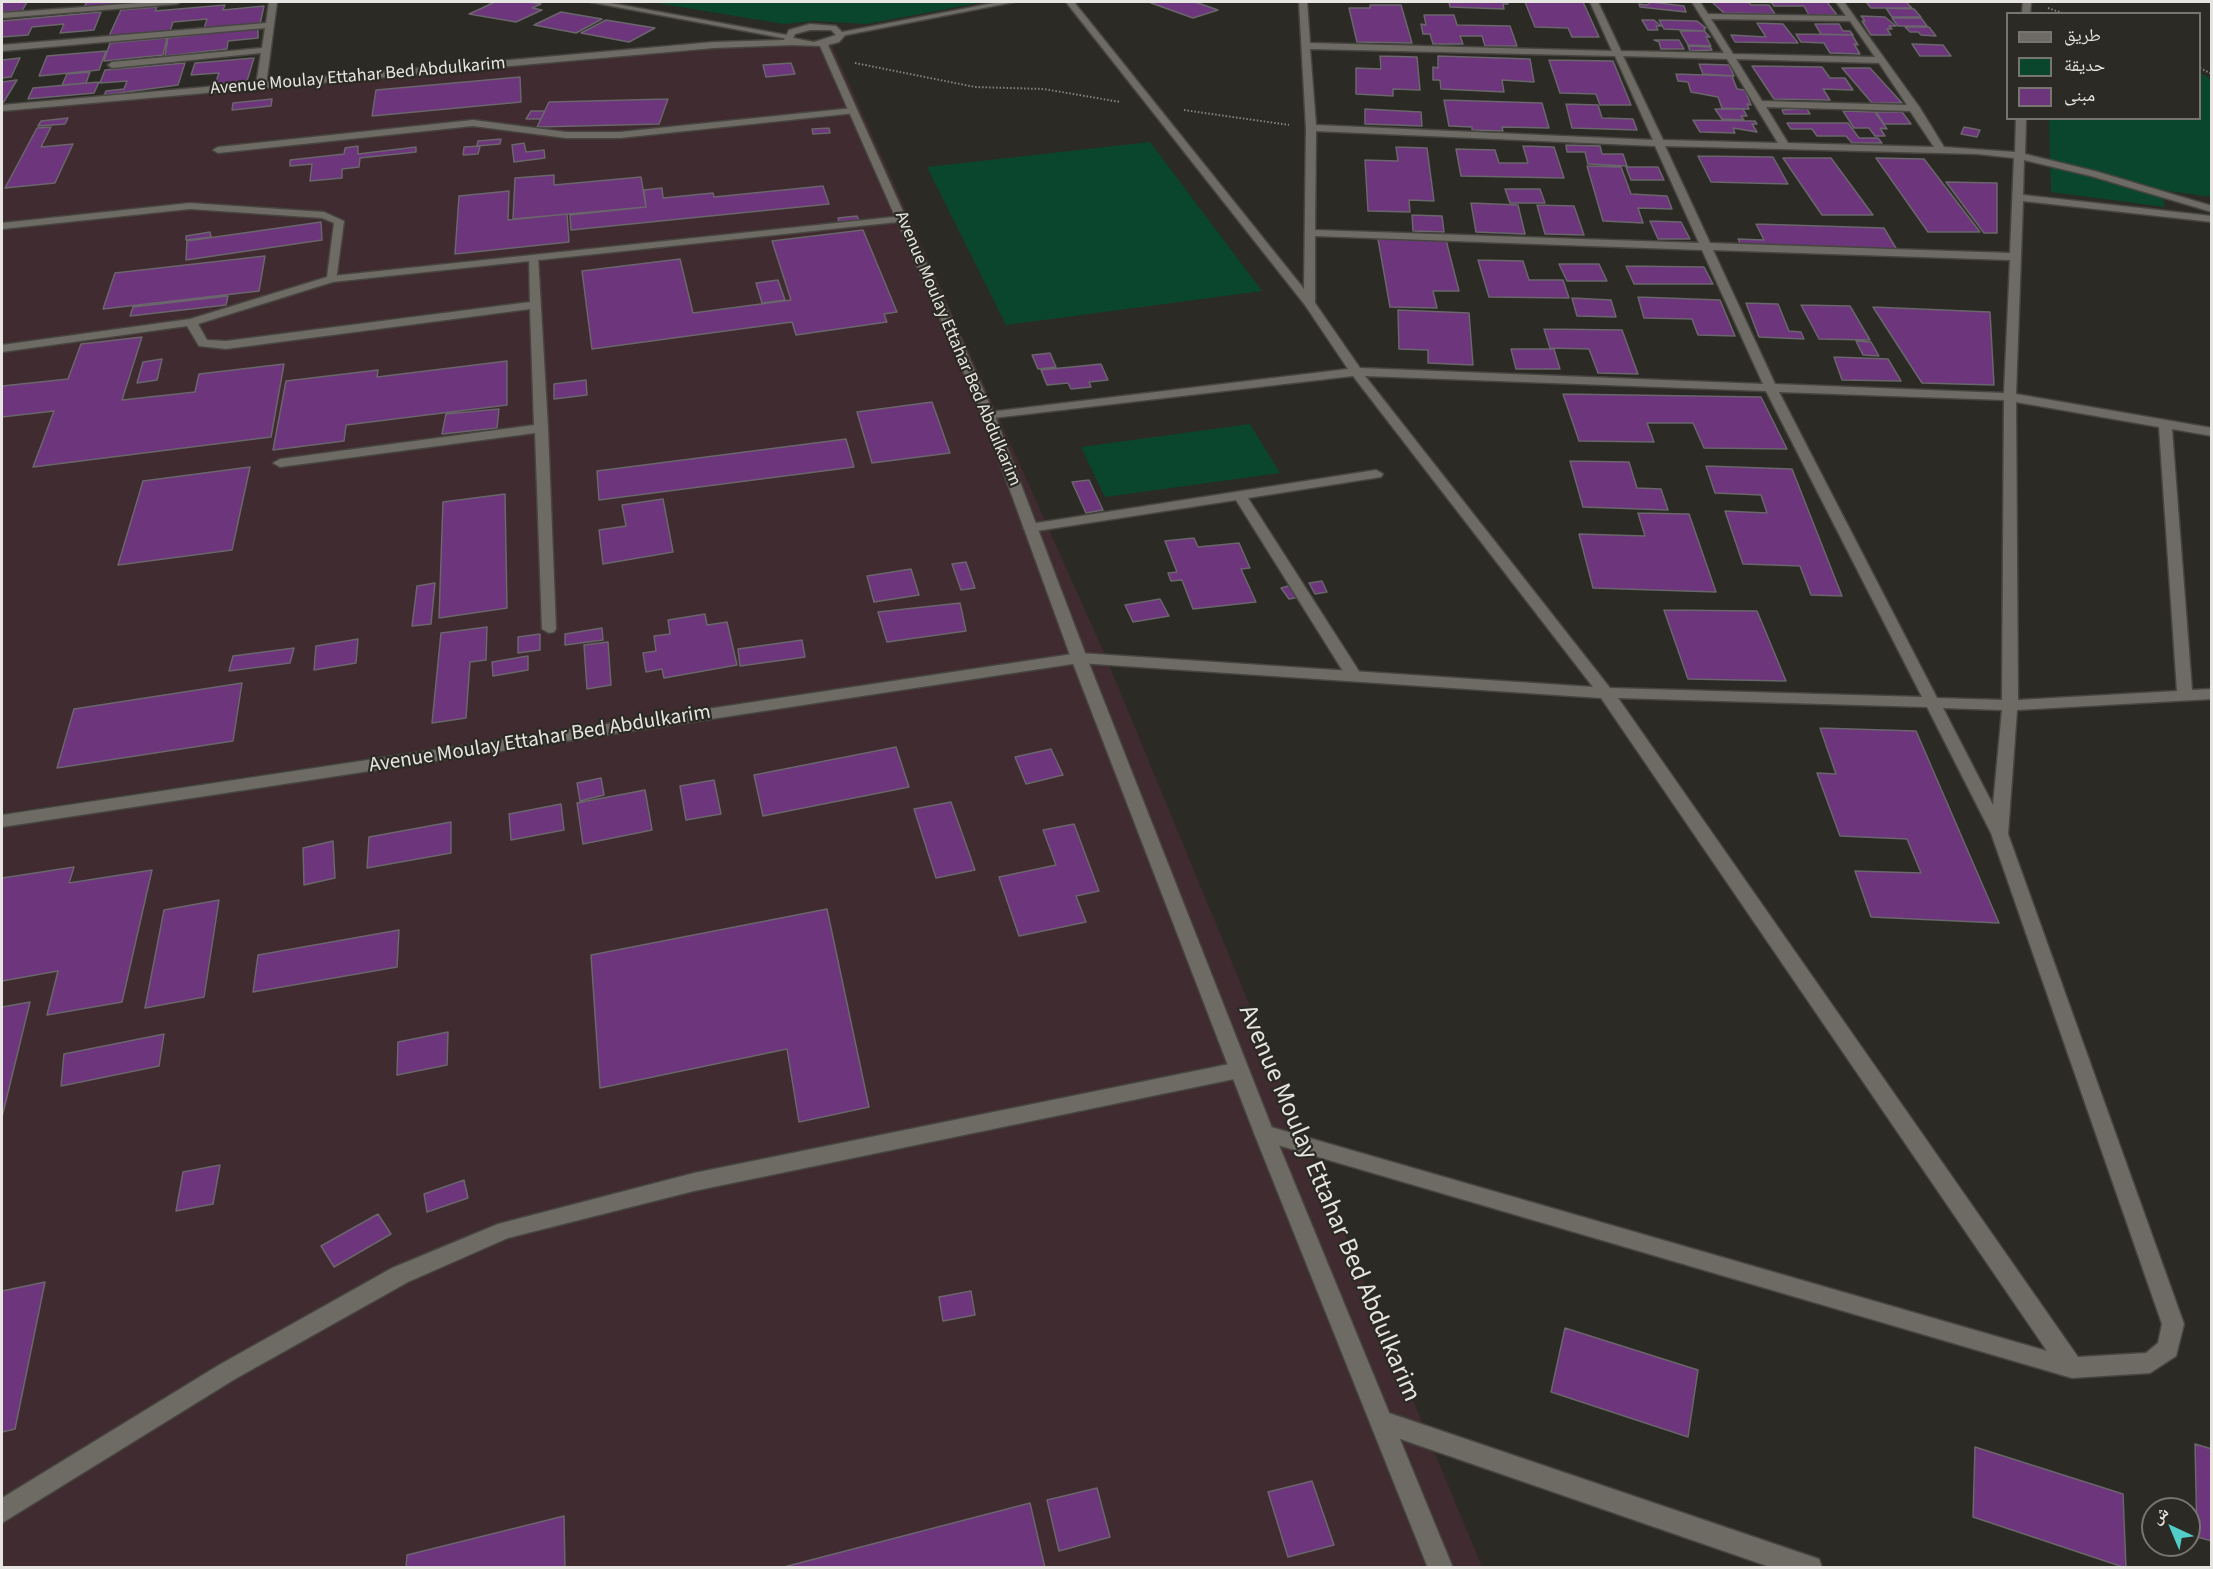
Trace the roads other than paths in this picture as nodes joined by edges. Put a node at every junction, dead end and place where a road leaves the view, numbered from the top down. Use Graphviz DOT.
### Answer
graph roads {
  1 [pos="49,2"];
  2 [pos="177,2"];
  3 [pos="273,2"];
  4 [pos="594,2"];
  5 [pos="1010,2"];
  6 [pos="1070,2"];
  7 [pos="1303,2"];
  8 [pos="1594,2"];
  9 [pos="1696,2"];
  10 [pos="1840,2"];
  11 [pos="44,12"];
  12 [pos="2,16"];
  13 [pos="1705,16"];
  14 [pos="1852,19"];
  15 [pos="270,25"];
  16 [pos="841,33"];
  17 [pos="791,36"];
  18 [pos="1306,46"];
  19 [pos="2,48"];
  20 [pos="266,50"];
  21 [pos="825,50"];
  22 [pos="1618,54"];
  23 [pos="1731,56"];
  24 [pos="1882,60"];
  25 [pos="112,65"];
  26 [pos="261,85"];
  27 [pos="1760,104"];
  28 [pos="2,108"];
  29 [pos="1915,108"];
  30 [pos="854,111"];
  31 [pos="2021,120"];
  32 [pos="1311,128"];
  33 [pos="1659,143"];
  34 [pos="1785,146"];
  35 [pos="1940,149"];
  36 [pos="218,150"];
  37 [pos="2020,156"];
  38 [pos="2020,198"];
  39 [pos="2211,209"];
  40 [pos="903,219"];
  41 [pos="2211,219"];
  42 [pos="2,226"];
  43 [pos="1310,233"];
  44 [pos="1707,248"];
  45 [pos="2017,256"];
  46 [pos="534,258"];
  47 [pos="332,279"];
  48 [pos="1308,303"];
  49 [pos="537,305"];
  50 [pos="191,322"];
  51 [pos="2,349"];
  52 [pos="1356,372"];
  53 [pos="1771,389"];
  54 [pos="2010,397"];
  55 [pos="989,416"];
  56 [pos="2165,424"];
  57 [pos="542,428"];
  58 [pos="2211,432"];
  59 [pos="280,463"];
  60 [pos="1376,474"];
  61 [pos="1240,495"];
  62 [pos="1030,528"];
  63 [pos="549,629"];
  64 [pos="1079,658"];
  65 [pos="1354,676"];
  66 [pos="1606,693"];
  67 [pos="2185,694"];
  68 [pos="2211,694"];
  69 [pos="1932,702"];
  70 [pos="2010,705"];
  71 [pos="2,821"];
  72 [pos="1999,834"];
  73 [pos="1239,1070"];
  74 [pos="1264,1133"];
  75 [pos="2072,1368"];
  76 [pos="1383,1422"];
  77 [pos="2,1511"];
  78 [pos="1441,1568"];
  79 [pos="1810,1568"];
  1 -- 11 [label="street"];
  2 -- 11 [label="street"];
  3 -- 15 [label="street"];
  4 -- 17 [label="street"];
  5 -- 16 [label="street"];
  6 -- 48 [label="street"];
  7 -- 18 [label="street"];
  8 -- 22 [label="street"];
  9 -- 13 [label="street"];
  10 -- 14 [label="street"];
  11 -- 12 [label="street"];
  13 -- 14 [label="street"];
  13 -- 23 [label="street"];
  14 -- 24 [label="street"];
  15 -- 19 [label="street"];
  15 -- 20 [label="street"];
  16 -- 17 [label="street"];
  16 -- 21 [label="street"];
  17 -- 21 [label="street"];
  17 -- 26 [label="street, Avenue Moulay Ettahar Bed Abdulkarim"];
  18 -- 22 [label="street"];
  18 -- 32 [label="street"];
  20 -- 25 [label="street"];
  20 -- 26 [label="street"];
  21 -- 30 [label="street, Avenue Moulay Ettahar Bed Abdulkarim"];
  22 -- 23 [label="street"];
  22 -- 33 [label="street"];
  23 -- 24 [label="street"];
  23 -- 27 [label="street"];
  24 -- 29 [label="street"];
  26 -- 28 [label="street, Avenue Moulay Ettahar Bed Abdulkarim"];
  27 -- 29 [label="street"];
  27 -- 34 [label="street"];
  29 -- 35 [label="street"];
  30 -- 36 [label="street"];
  30 -- 40 [label="street, Avenue Moulay Ettahar Bed Abdulkarim"];
  31 -- 37 [label="street"];
  32 -- 33 [label="street"];
  32 -- 43 [label="street"];
  33 -- 34 [label="street"];
  33 -- 44 [label="street"];
  34 -- 35 [label="street"];
  35 -- 37 [label="street"];
  37 -- 38 [label="street"];
  37 -- 39 [label="street"];
  38 -- 41 [label="street"];
  38 -- 45 [label="street"];
  40 -- 46 [label="street"];
  40 -- 55 [label="street, Avenue Moulay Ettahar Bed Abdulkarim"];
  42 -- 47 [label="street"];
  43 -- 44 [label="street"];
  43 -- 48 [label="street"];
  44 -- 45 [label="street"];
  44 -- 53 [label="street"];
  45 -- 54 [label="street"];
  46 -- 47 [label="street"];
  46 -- 49 [label="street"];
  47 -- 50 [label="street"];
  48 -- 52 [label="street"];
  49 -- 50 [label="street"];
  49 -- 57 [label="street"];
  50 -- 51 [label="street"];
  52 -- 53 [label="street"];
  52 -- 55 [label="street"];
  52 -- 66 [label="street"];
  53 -- 54 [label="street"];
  53 -- 69 [label="street"];
  54 -- 56 [label="street"];
  54 -- 70 [label="street"];
  55 -- 62 [label="street, Avenue Moulay Ettahar Bed Abdulkarim"];
  56 -- 58 [label="street"];
  56 -- 67 [label="street"];
  57 -- 59 [label="street"];
  57 -- 63 [label="street"];
  60 -- 61 [label="street"];
  61 -- 62 [label="street"];
  61 -- 65 [label="street"];
  62 -- 64 [label="street, Avenue Moulay Ettahar Bed Abdulkarim"];
  64 -- 65 [label="street"];
  64 -- 71 [label="street, Avenue Moulay Ettahar Bed Abdulkarim"];
  64 -- 73 [label="street, Avenue Moulay Ettahar Bed Abdulkarim"];
  65 -- 66 [label="street"];
  66 -- 69 [label="street"];
  66 -- 75 [label="street"];
  67 -- 68 [label="street"];
  67 -- 70 [label="street"];
  69 -- 70 [label="street"];
  69 -- 72 [label="street"];
  70 -- 72 [label="street"];
  72 -- 75 [label="street"];
  73 -- 74 [label="street, Avenue Moulay Ettahar Bed Abdulkarim"];
  73 -- 77 [label="street"];
  74 -- 75 [label="street"];
  74 -- 76 [label="street, Avenue Moulay Ettahar Bed Abdulkarim"];
  76 -- 78 [label="street"];
  76 -- 79 [label="street, Avenue Moulay Ettahar Bed Abdulkarim"];
}
